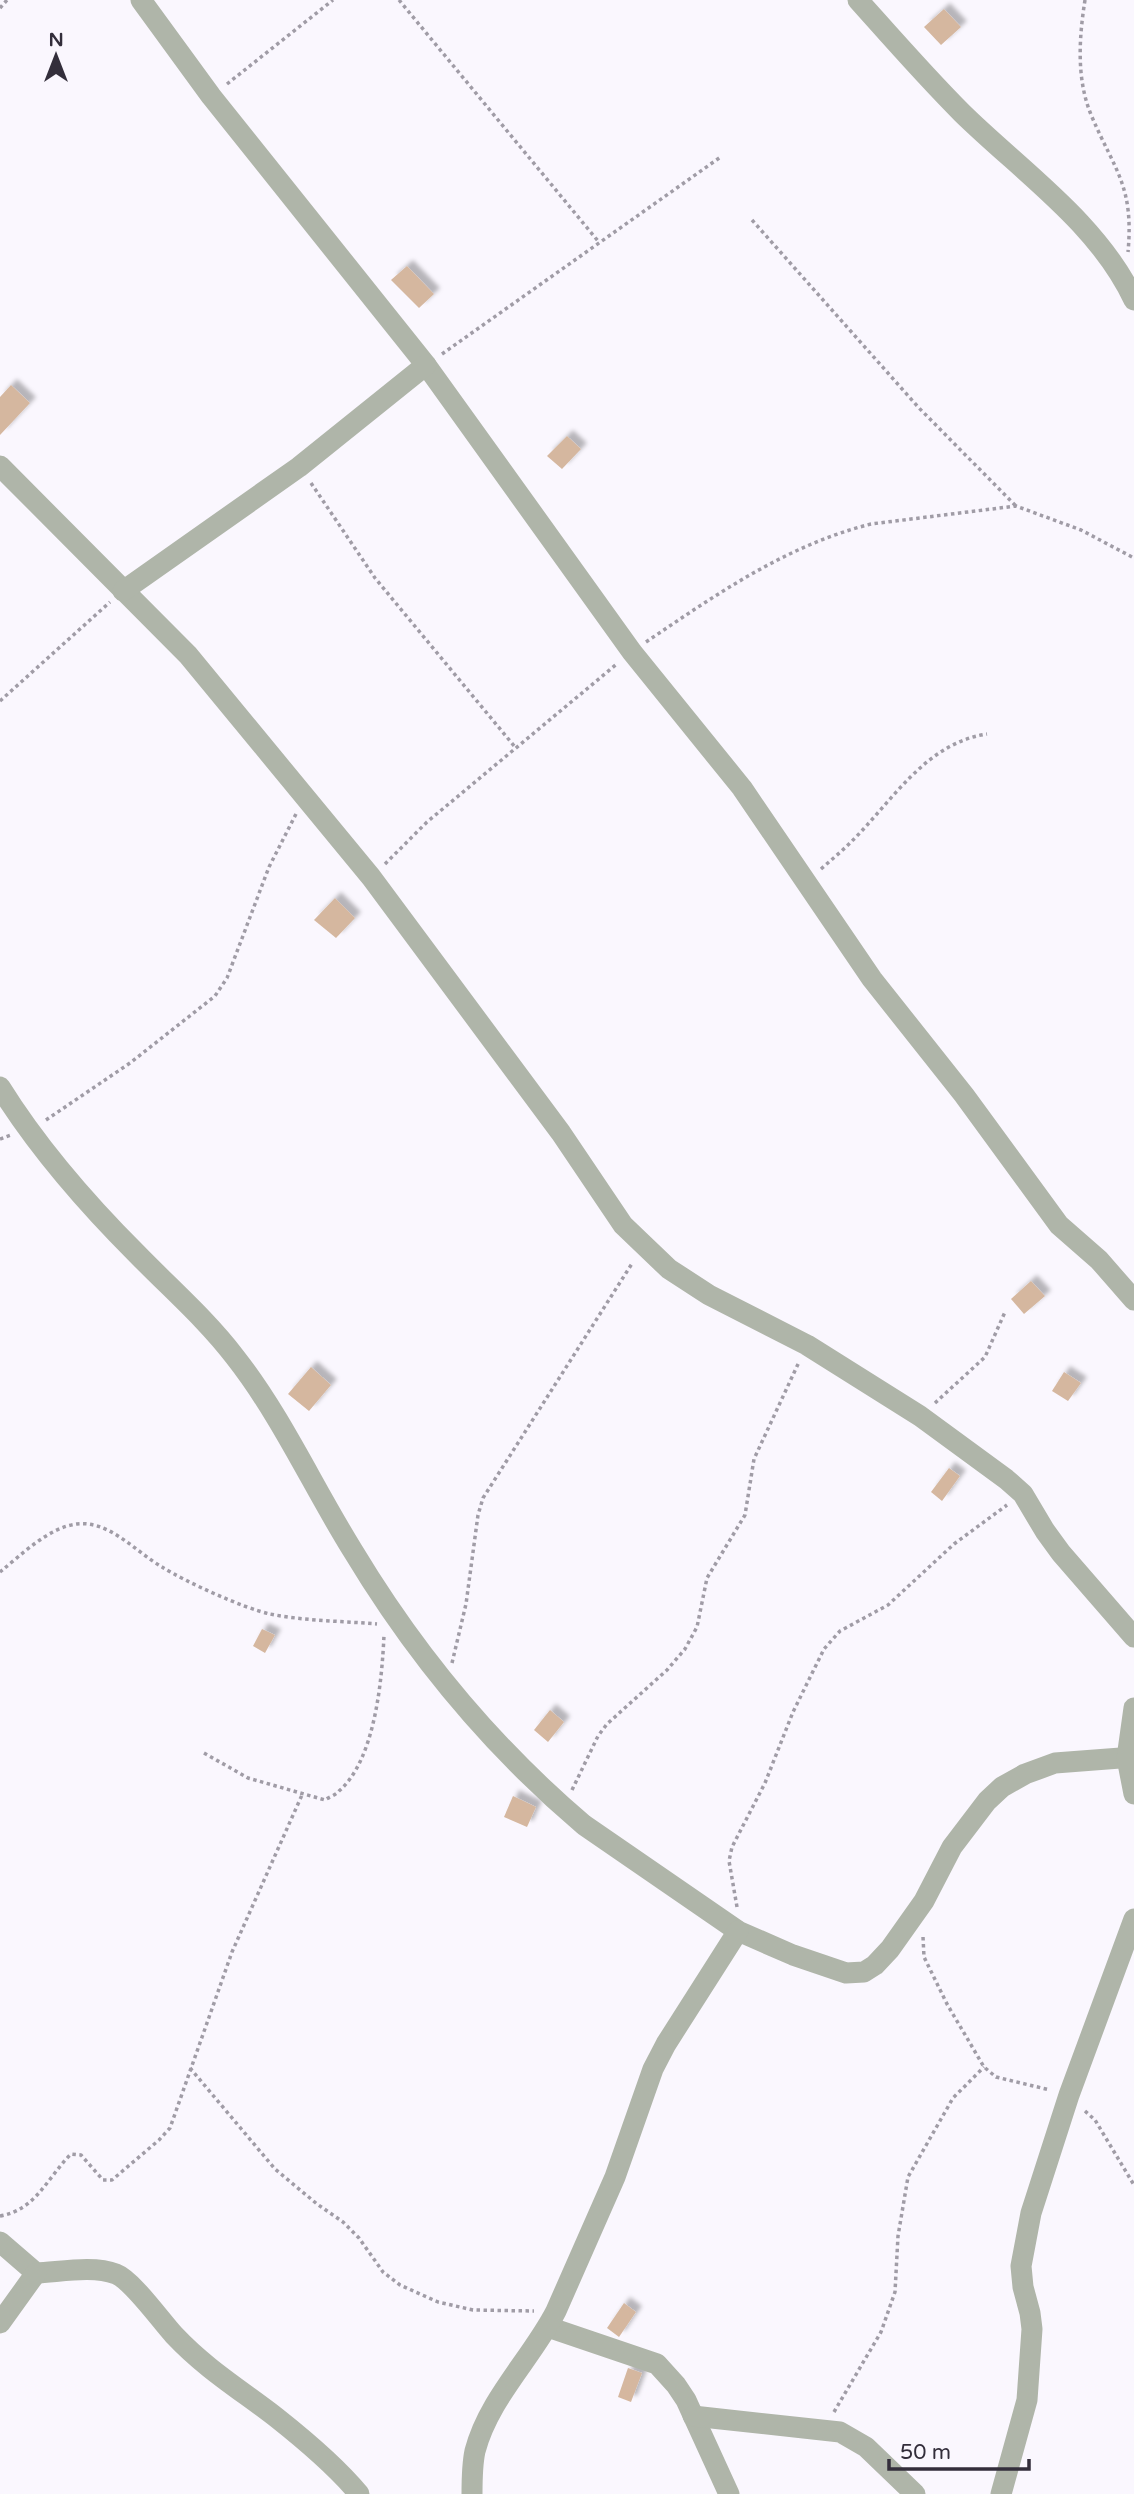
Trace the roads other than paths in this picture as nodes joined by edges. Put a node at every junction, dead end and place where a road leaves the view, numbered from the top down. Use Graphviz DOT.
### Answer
graph roads {
  1 [pos="141,0"];
  2 [pos="858,0"];
  3 [pos="1134,300"];
  4 [pos="426,365"];
  5 [pos="0,466"];
  6 [pos="123,591"];
  7 [pos="0,1087"];
  8 [pos="1134,1300"];
  9 [pos="1134,1637"];
  10 [pos="1133,1717"];
  11 [pos="1131,1758"];
  12 [pos="1134,1794"];
  13 [pos="1134,1919"];
  14 [pos="738,1931"];
  15 [pos="0,2242"];
  16 [pos="36,2273"];
  17 [pos="552,2319"];
  18 [pos="0,2323"];
  19 [pos="693,2416"];
  20 [pos="359,2494"];
  21 [pos="472,2494"];
  22 [pos="729,2494"];
  23 [pos="915,2494"];
  24 [pos="1001,2494"];
  1 -- 4 [label="street"];
  2 -- 3 [label="street"];
  4 -- 6 [label="street"];
  4 -- 8 [label="street"];
  5 -- 6 [label="street"];
  6 -- 9 [label="street"];
  7 -- 14 [label="street"];
  10 -- 11 [label="street"];
  11 -- 12 [label="street"];
  11 -- 14 [label="street"];
  13 -- 24 [label="street"];
  14 -- 17 [label="street"];
  15 -- 16 [label="street"];
  16 -- 18 [label="street"];
  16 -- 20 [label="street"];
  17 -- 19 [label="street"];
  17 -- 21 [label="street"];
  19 -- 22 [label="street"];
  19 -- 23 [label="street"];
}
